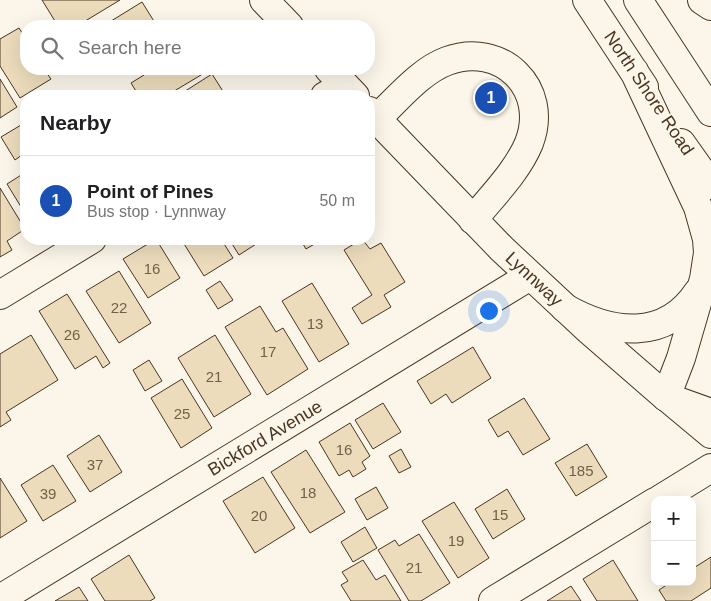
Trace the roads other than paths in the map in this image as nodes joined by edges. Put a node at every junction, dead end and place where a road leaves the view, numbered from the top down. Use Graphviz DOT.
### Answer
graph roads {
  1 [pos="264,0"];
  2 [pos="587,0"];
  3 [pos="638,0"];
  4 [pos="702,0"];
  5 [pos="711,6"];
  6 [pos="283,20"];
  7 [pos="634,71"];
  8 [pos="711,112"];
  9 [pos="375,113"];
  10 [pos="375,117"];
  11 [pos="711,185"];
  12 [pos="473,220"];
  13 [pos="82,245"];
  14 [pos="530,276"];
  15 [pos="704,279"];
  16 [pos="0,295"];
  17 [pos="565,308"];
  18 [pos="666,397"];
  19 [pos="711,413"];
  20 [pos="711,434"];
  21 [pos="711,468"];
  22 [pos="666,496"];
  23 [pos="651,504"];
  24 [pos="0,599"];
  25 [pos="493,601"];
  1 -- 6 [label="main road"];
  2 -- 7 [label="main road, North Shore Road"];
  3 -- 8 [label="main road"];
  4 -- 5 [label="main road"];
  7 -- 11 [label="main road, North Shore Road"];
  7 -- 15 [label="main road"];
  9 -- 12 [label="main road"];
  10 -- 12 [label="main road, Lynnway"];
  12 -- 14 [label="main road, Lynnway"];
  13 -- 16 [label="main road"];
  14 -- 17 [label="main road, Lynnway"];
  14 -- 24 [label="main road, Bickford Avenue"];
  15 -- 17 [label="main road"];
  15 -- 18 [label="main road"];
  17 -- 18 [label="main road, Lynnway"];
  18 -- 19 [label="main road"];
  18 -- 20 [label="main road, Lynnway"];
  21 -- 22 [label="main road"];
  23 -- 25 [label="main road"];
}
